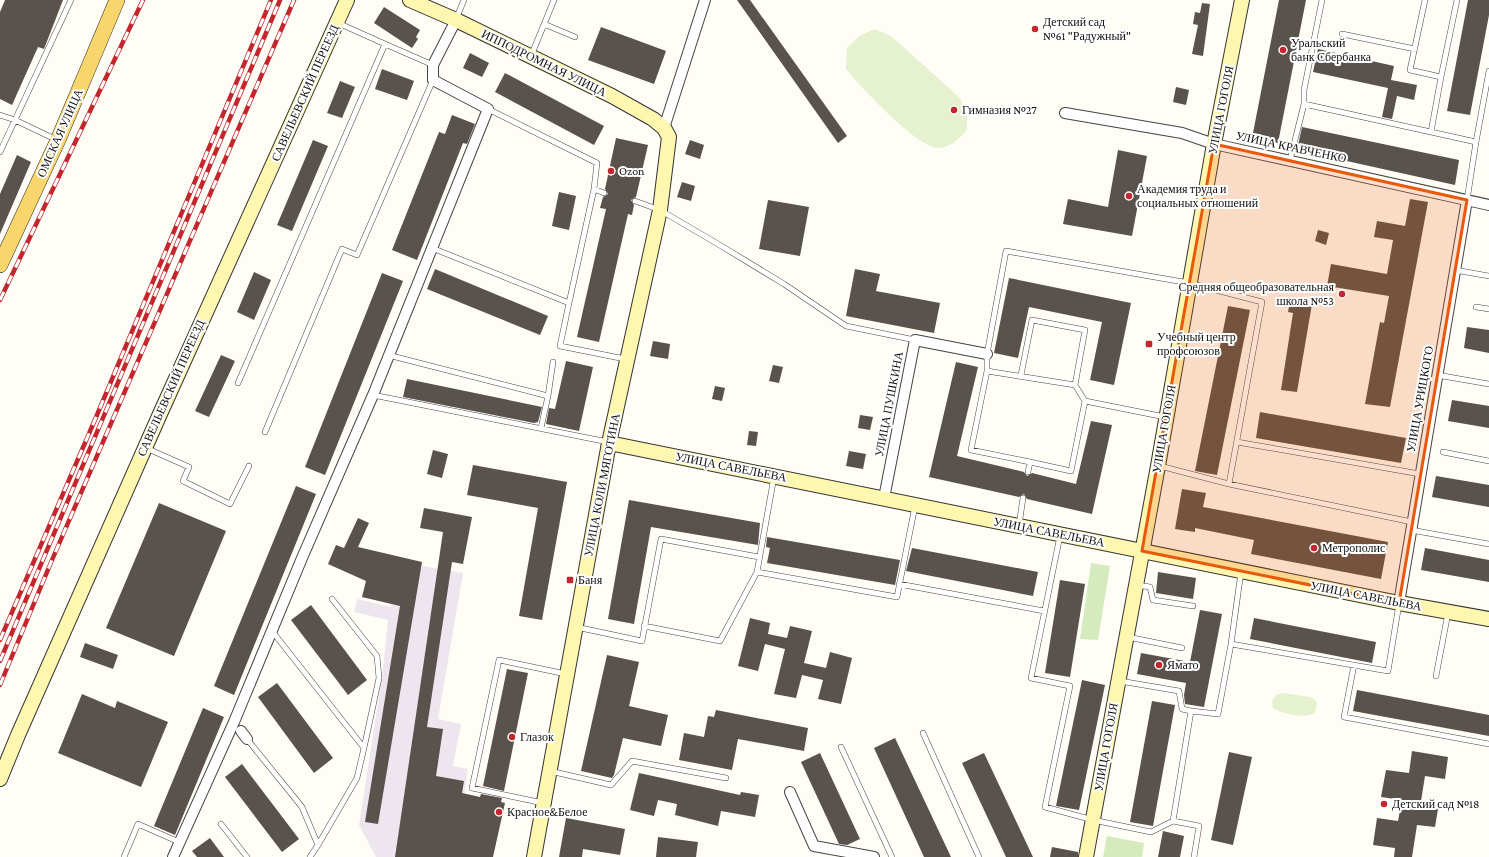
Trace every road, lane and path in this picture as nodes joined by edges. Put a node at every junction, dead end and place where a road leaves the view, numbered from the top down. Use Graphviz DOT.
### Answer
graph roads {
  1 [pos="71,0"];
  2 [pos="117,0"];
  3 [pos="347,0"];
  4 [pos="410,0"];
  5 [pos="464,0"];
  6 [pos="554,0"];
  7 [pos="705,0"];
  8 [pos="1242,0"];
  9 [pos="1322,0"];
  10 [pos="1425,0"];
  11 [pos="1457,0"];
  12 [pos="456,20"];
  13 [pos="337,22"];
  14 [pos="544,24"];
  15 [pos="1342,34"];
  16 [pos="575,36"];
  17 [pos="385,44"];
  18 [pos="1415,49"];
  19 [pos="531,57"];
  20 [pos="433,65"];
  21 [pos="1489,71"];
  22 [pos="1441,77"];
  23 [pos="433,80"];
  24 [pos="1304,104"];
  25 [pos="488,109"];
  26 [pos="1065,113"];
  27 [pos="0,115"];
  28 [pos="15,120"];
  29 [pos="1431,132"];
  30 [pos="667,133"];
  31 [pos="58,140"];
  32 [pos="1476,142"];
  33 [pos="1214,144"];
  34 [pos="0,152"];
  35 [pos="1290,160"];
  36 [pos="594,189"];
  37 [pos="604,193"];
  38 [pos="1467,200"];
  39 [pos="635,201"];
  40 [pos="1489,205"];
  41 [pos="660,210"];
  42 [pos="432,248"];
  43 [pos="0,265"];
  44 [pos="1455,270"];
  45 [pos="1489,276"];
  46 [pos="1189,283"];
  47 [pos="568,303"];
  48 [pos="1476,307"];
  49 [pos="1489,309"];
  50 [pos="915,340"];
  51 [pos="987,354"];
  52 [pos="388,355"];
  53 [pos="627,359"];
  54 [pos="553,362"];
  55 [pos="987,371"];
  56 [pos="1021,375"];
  57 [pos="1437,375"];
  58 [pos="238,383"];
  59 [pos="1489,384"];
  60 [pos="1075,385"];
  61 [pos="372,395"];
  62 [pos="548,396"];
  63 [pos="1084,401"];
  64 [pos="1166,417"];
  65 [pos="541,428"];
  66 [pos="266,432"];
  67 [pos="1237,442"];
  68 [pos="609,443"];
  69 [pos="145,447"];
  70 [pos="1443,452"];
  71 [pos="1489,461"];
  72 [pos="1030,462"];
  73 [pos="249,466"];
  74 [pos="1158,466"];
  75 [pos="1028,472"];
  76 [pos="1420,474"];
  77 [pos="774,476"];
  78 [pos="1229,484"];
  79 [pos="884,498"];
  80 [pos="1023,498"];
  81 [pos="915,505"];
  82 [pos="1019,526"];
  83 [pos="1412,526"];
  84 [pos="1060,534"];
  85 [pos="1489,544"];
  86 [pos="1142,551"];
  87 [pos="759,557"];
  88 [pos="1242,571"];
  89 [pos="756,572"];
  90 [pos="899,584"];
  91 [pos="1136,585"];
  92 [pos="332,598"];
  93 [pos="1399,603"];
  94 [pos="1193,606"];
  95 [pos="1044,611"];
  96 [pos="1448,612"];
  97 [pos="1489,619"];
  98 [pos="644,626"];
  99 [pos="576,627"];
  100 [pos="272,630"];
  101 [pos="1126,637"];
  102 [pos="1231,644"];
  103 [pos="1182,648"];
  104 [pos="1354,665"];
  105 [pos="567,674"];
  106 [pos="1436,676"];
  107 [pos="1119,680"];
  108 [pos="1191,711"];
  109 [pos="234,722"];
  110 [pos="923,733"];
  111 [pos="1489,744"];
  112 [pos="841,747"];
  113 [pos="364,748"];
  114 [pos="549,771"];
  115 [pos="726,778"];
  116 [pos="0,779"];
  117 [pos="790,792"];
  118 [pos="543,803"];
  119 [pos="1093,820"];
  120 [pos="1173,821"];
  121 [pos="221,824"];
  122 [pos="179,842"];
  123 [pos="318,845"];
  124 [pos="124,857"];
  125 [pos="173,857"];
  126 [pos="247,857"];
  127 [pos="310,857"];
  128 [pos="534,857"];
  129 [pos="874,857"];
  130 [pos="892,857"];
  131 [pos="979,857"];
  132 [pos="1086,857"];
  133 [pos="1194,857"];
  1 -- 28 [label="lane"];
  2 -- 31 [label="main road, ОМСКАЯ УЛИЦА"];
  3 -- 13 [label="street, САВЕЛЬЕВСКИЙ ПЕРЕЕЗД"];
  4 -- 12 [label="street, ИППОДРОМНАЯ УЛИЦА"];
  5 -- 12 [label="lane"];
  6 -- 14 [label="lane"];
  7 -- 30 [label="street, УЛИЦА КОЛИ МЯГОТИНА"];
  8 -- 33 [label="street, УЛИЦА ГОГОЛЯ"];
  9 -- 24 [label="lane"];
  10 -- 18 [label="lane"];
  11 -- 22 [label="lane"];
  12 -- 19 [label="street, ИППОДРОМНАЯ УЛИЦА"];
  12 -- 20 [label="street"];
  13 -- 17 [label="lane"];
  13 -- 69 [label="street, САВЕЛЬЕВСКИЙ ПЕРЕЕЗД"];
  14 -- 16 [label="lane"];
  14 -- 19 [label="lane"];
  15 -- 18 [label="lane"];
  17 -- 20 [label="lane"];
  17 -- 58 [label="lane"];
  18 -- 22 [label="lane"];
  19 -- 30 [label="street, ИППОДРОМНАЯ УЛИЦА"];
  20 -- 23 [label="street"];
  21 -- 32 [label="lane"];
  22 -- 29 [label="lane"];
  23 -- 25 [label="street"];
  23 -- 66 [label="lane"];
  24 -- 29 [label="lane"];
  24 -- 35 [label="lane"];
  25 -- 36 [label="lane"];
  25 -- 42 [label="street"];
  26 -- 33 [label="street, УЛИЦА КРАВЧЕНКО"];
  27 -- 28 [label="lane"];
  28 -- 31 [label="lane"];
  28 -- 34 [label="lane"];
  29 -- 32 [label="lane"];
  30 -- 41 [label="street, УЛИЦА КОЛИ МЯГОТИНА"];
  31 -- 43 [label="main road, ОМСКАЯ УЛИЦА"];
  32 -- 38 [label="lane"];
  33 -- 35 [label="street, УЛИЦА КРАВЧЕНКО"];
  33 -- 46 [label="street, УЛИЦА ГОГОЛЯ"];
  35 -- 38 [label="street, УЛИЦА КРАВЧЕНКО"];
  36 -- 37 [label="lane"];
  36 -- 47 [label="lane"];
  38 -- 40 [label="street, УЛИЦА КРАВЧЕНКО"];
  38 -- 44 [label="street, УЛИЦА УРИЦКОГО"];
  39 -- 41 [label="lane"];
  41 -- 50 [label="lane"];
  41 -- 53 [label="street, УЛИЦА КОЛИ МЯГОТИНА"];
  42 -- 47 [label="lane"];
  42 -- 52 [label="street"];
  44 -- 45 [label="lane"];
  44 -- 57 [label="street, УЛИЦА УРИЦКОГО"];
  46 -- 51 [label="lane"];
  46 -- 64 [label="street, УЛИЦА ГОГОЛЯ"];
  46 -- 67 [label="lane"];
  47 -- 53 [label="lane"];
  48 -- 49 [label="lane"];
  50 -- 51 [label="street, УЛИЦА ПУШКИНА"];
  50 -- 79 [label="street, УЛИЦА ПУШКИНА"];
  51 -- 55 [label="lane"];
  52 -- 61 [label="street"];
  52 -- 62 [label="lane"];
  53 -- 68 [label="street, УЛИЦА КОЛИ МЯГОТИНА"];
  54 -- 62 [label="lane"];
  55 -- 56 [label="lane"];
  55 -- 72 [label="lane"];
  56 -- 60 [label="lane"];
  56 -- 60 [label="lane"];
  57 -- 59 [label="lane"];
  57 -- 76 [label="street, УЛИЦА УРИЦКОГО"];
  60 -- 63 [label="lane"];
  61 -- 65 [label="lane"];
  61 -- 100 [label="street"];
  62 -- 65 [label="lane"];
  63 -- 64 [label="lane"];
  63 -- 72 [label="lane"];
  64 -- 74 [label="street, УЛИЦА ГОГОЛЯ"];
  65 -- 68 [label="lane"];
  67 -- 76 [label="lane"];
  67 -- 78 [label="lane"];
  68 -- 77 [label="street, УЛИЦА САВЕЛЬЕВА"];
  68 -- 99 [label="street, УЛИЦА КОЛИ МЯГОТИНА"];
  69 -- 73 [label="lane"];
  69 -- 116 [label="street, САВЕЛЬЕВСКИЙ ПЕРЕЕЗД"];
  70 -- 71 [label="lane"];
  72 -- 75 [label="lane"];
  74 -- 78 [label="lane"];
  74 -- 86 [label="street, УЛИЦА ГОГОЛЯ"];
  76 -- 83 [label="street, УЛИЦА УРИЦКОГО"];
  77 -- 79 [label="street, УЛИЦА САВЕЛЬЕВА"];
  77 -- 87 [label="lane"];
  78 -- 83 [label="lane"];
  79 -- 81 [label="street, УЛИЦА САВЕЛЬЕВА"];
  80 -- 82 [label="lane"];
  81 -- 82 [label="street, УЛИЦА САВЕЛЬЕВА"];
  81 -- 90 [label="lane"];
  82 -- 84 [label="street, УЛИЦА САВЕЛЬЕВА"];
  83 -- 85 [label="lane"];
  83 -- 93 [label="street, УЛИЦА УРИЦКОГО"];
  84 -- 86 [label="street, УЛИЦА САВЕЛЬЕВА"];
  84 -- 95 [label="lane"];
  86 -- 88 [label="street, УЛИЦА САВЕЛЬЕВА"];
  86 -- 91 [label="street, УЛИЦА ГОГОЛЯ"];
  87 -- 89 [label="lane"];
  87 -- 98 [label="lane"];
  88 -- 93 [label="street, УЛИЦА САВЕЛЬЕВА"];
  88 -- 102 [label="lane"];
  89 -- 90 [label="lane"];
  89 -- 98 [label="lane"];
  90 -- 95 [label="lane"];
  91 -- 94 [label="lane"];
  91 -- 101 [label="street, УЛИЦА ГОГОЛЯ"];
  92 -- 113 [label="lane"];
  93 -- 96 [label="street, УЛИЦА САВЕЛЬЕВА"];
  93 -- 104 [label="lane"];
  95 -- 119 [label="lane"];
  96 -- 97 [label="street, УЛИЦА САВЕЛЬЕВА"];
  96 -- 106 [label="lane"];
  98 -- 99 [label="lane"];
  99 -- 105 [label="street, УЛИЦА КОЛИ МЯГОТИНА"];
  100 -- 109 [label="street"];
  100 -- 113 [label="lane"];
  101 -- 103 [label="lane"];
  101 -- 107 [label="street, УЛИЦА ГОГОЛЯ"];
  102 -- 104 [label="lane"];
  102 -- 108 [label="lane"];
  104 -- 111 [label="lane"];
  105 -- 114 [label="street, УЛИЦА КОЛИ МЯГОТИНА"];
  105 -- 118 [label="lane"];
  107 -- 108 [label="lane"];
  107 -- 119 [label="street, УЛИЦА ГОГОЛЯ"];
  108 -- 120 [label="lane"];
  109 -- 122 [label="street"];
  109 -- 123 [label="lane"];
  110 -- 131 [label="lane"];
  112 -- 130 [label="lane"];
  113 -- 123 [label="lane"];
  114 -- 115 [label="lane"];
  114 -- 118 [label="street, УЛИЦА КОЛИ МЯГОТИНА"];
  117 -- 129 [label="street"];
  118 -- 128 [label="street, УЛИЦА КОЛИ МЯГОТИНА"];
  119 -- 120 [label="lane"];
  119 -- 132 [label="street, УЛИЦА ГОГОЛЯ"];
  120 -- 133 [label="lane"];
  121 -- 126 [label="lane"];
  122 -- 124 [label="lane"];
  122 -- 125 [label="street"];
  123 -- 127 [label="lane"];
}
